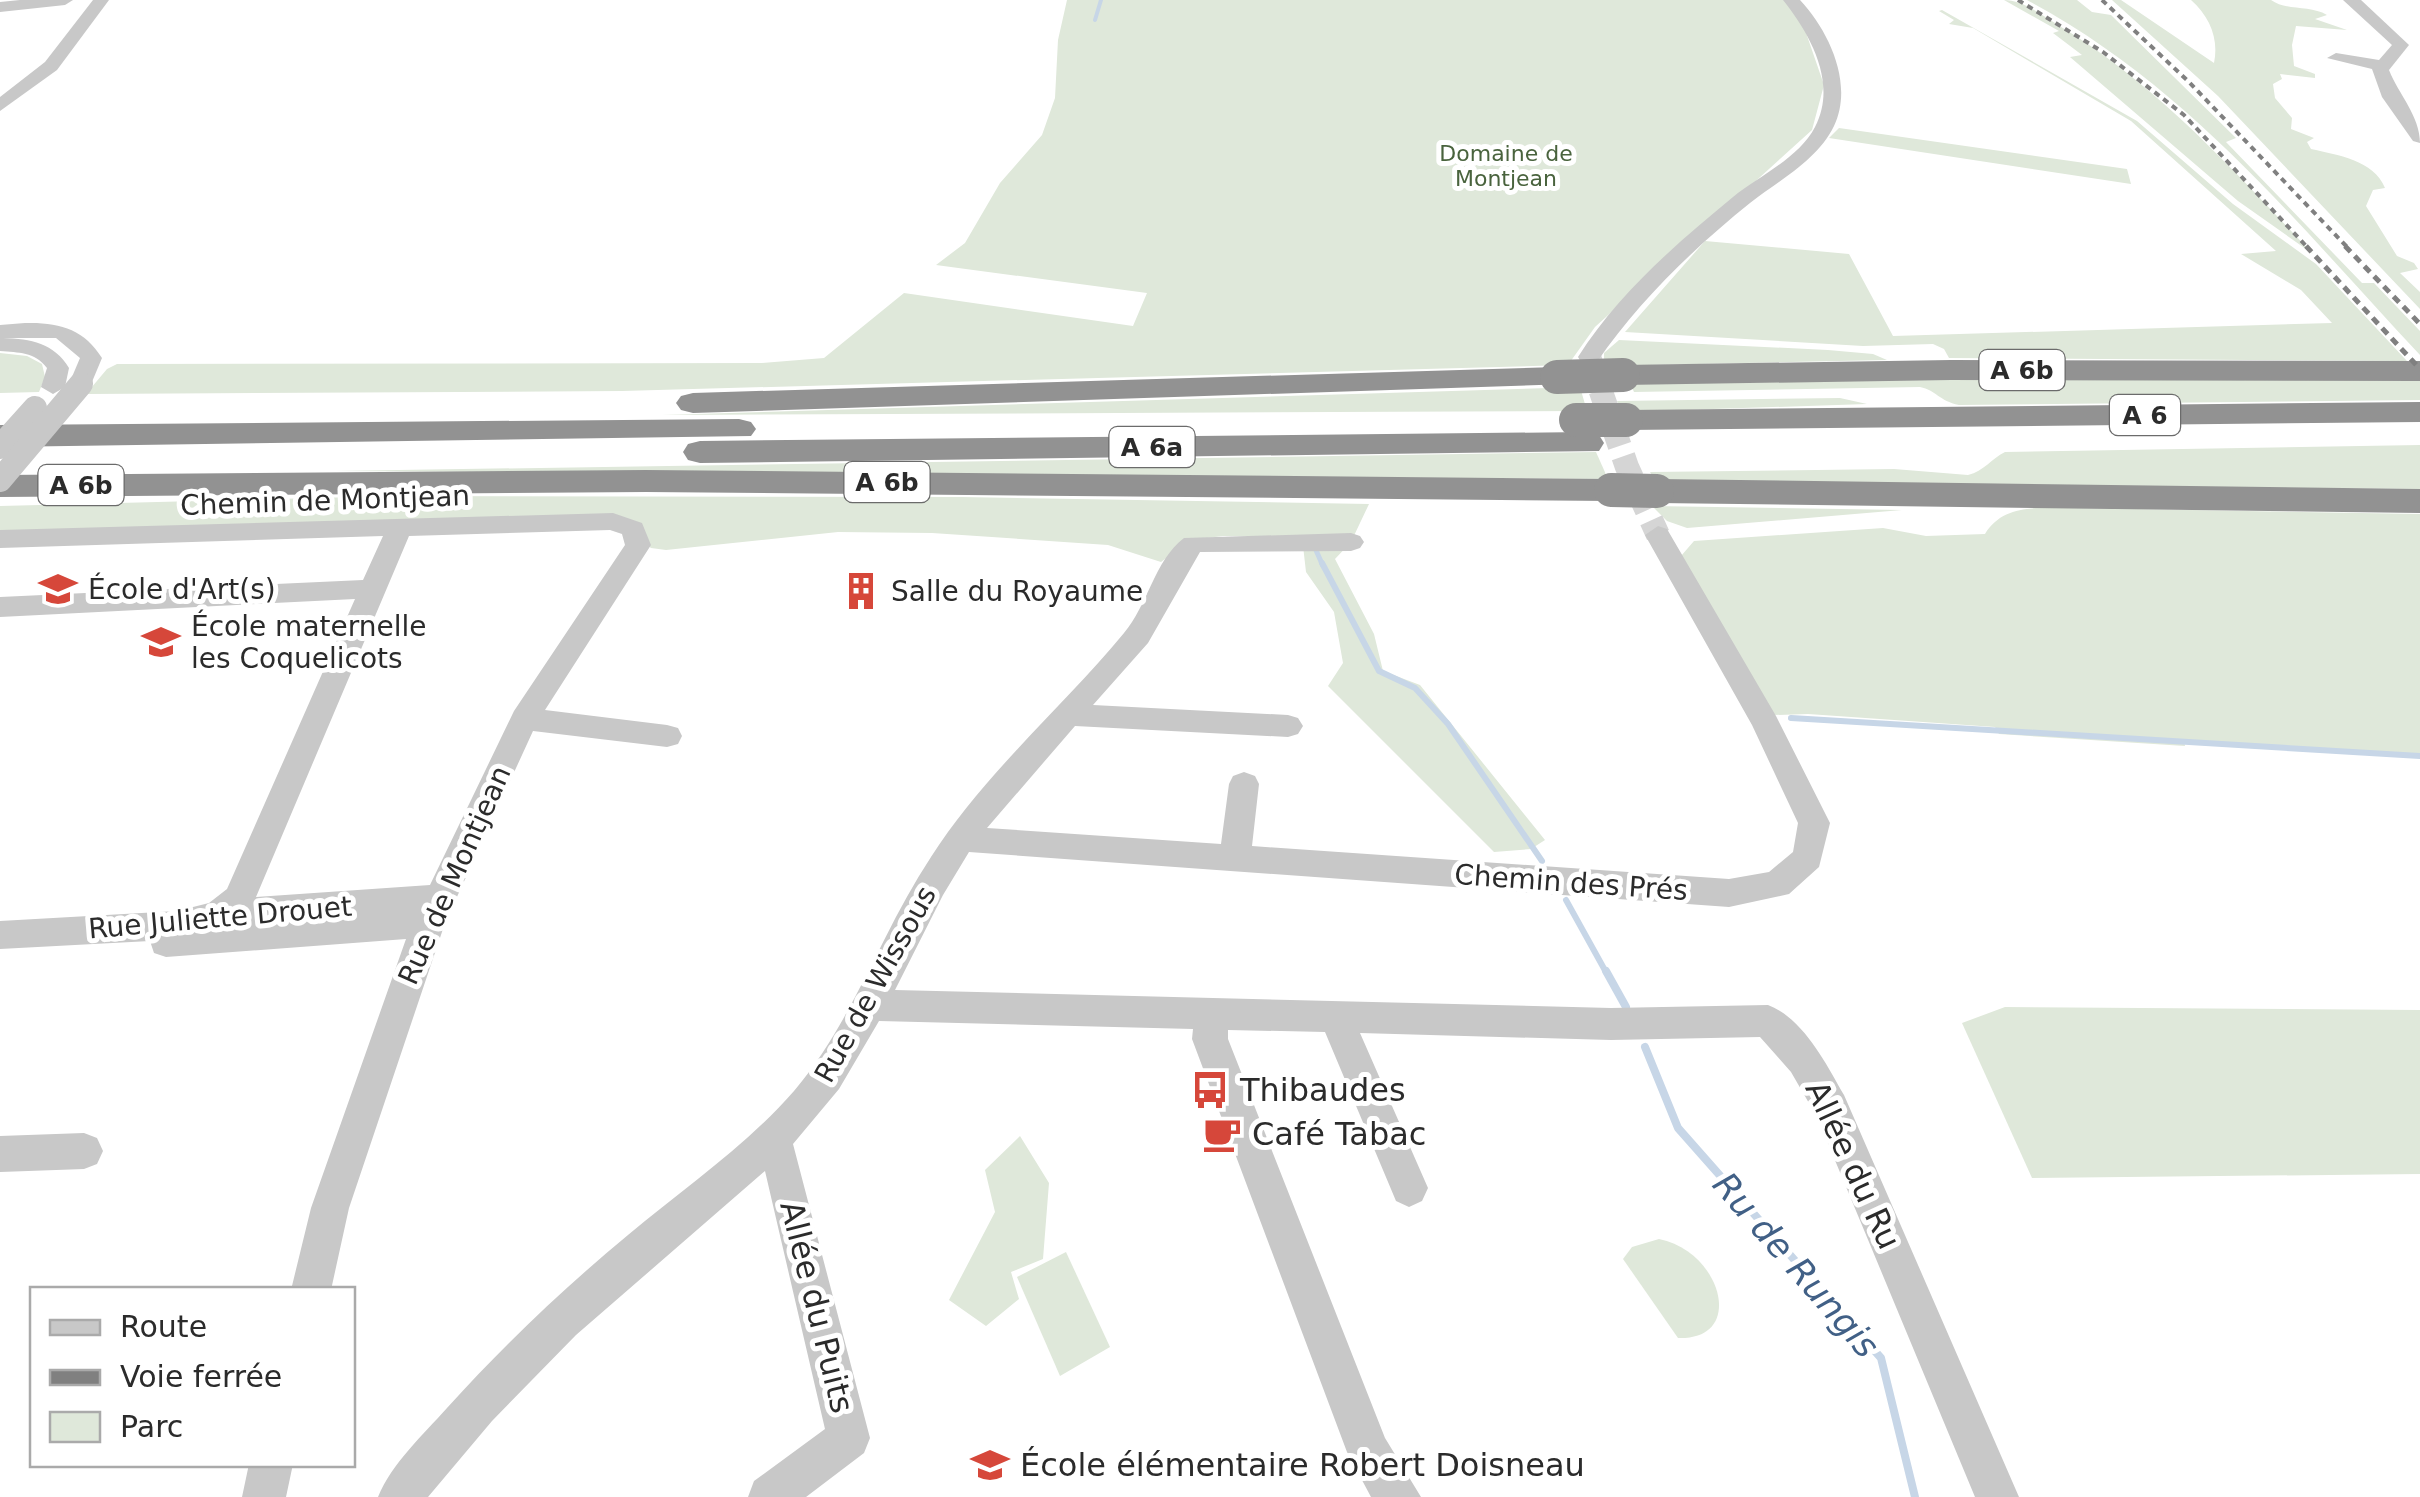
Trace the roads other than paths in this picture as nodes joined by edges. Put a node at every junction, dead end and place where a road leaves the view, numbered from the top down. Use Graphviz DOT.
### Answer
graph roads {
  1 [pos="65,0"];
  2 [pos="101,0"];
  3 [pos="1792,0"];
  4 [pos="2351,0"];
  5 [pos="0,7"];
  6 [pos="2336,58"];
  7 [pos="2380,65"];
  8 [pos="0,106"];
  9 [pos="2420,136"];
  10 [pos="0,332"];
  11 [pos="0,345"];
  12 [pos="1589,358"];
  13 [pos="2420,370"];
  14 [pos="0,408"];
  15 [pos="2420,412"];
  16 [pos="1870,418"];
  17 [pos="1630,431"];
  18 [pos="1582,432"];
  19 [pos="2420,434"];
  20 [pos="0,436"];
  21 [pos="2052,438"];
  22 [pos="0,447"];
  23 [pos="0,459"];
  24 [pos="0,483"];
  25 [pos="2420,502"];
  26 [pos="400,527"];
  27 [pos="1658,535"];
  28 [pos="0,539"];
  29 [pos="1351,542"];
  30 [pos="638,544"];
  31 [pos="374,589"];
  32 [pos="0,607"];
  33 [pos="1069,715"];
  34 [pos="524,719"];
  35 [pos="1288,726"];
  36 [pos="666,736"];
  37 [pos="1244,784"];
  38 [pos="961,839"];
  39 [pos="1235,857"];
  40 [pos="434,911"];
  41 [pos="219,914"];
  42 [pos="0,935"];
  43 [pos="44,952"];
  44 [pos="867,1006"];
  45 [pos="1212,1014"];
  46 [pos="1336,1018"];
  47 [pos="772,1140"];
  48 [pos="84,1151"];
  49 [pos="0,1154"];
  50 [pos="1409,1188"];
  51 [pos="313,1287"];
  52 [pos="270,1467"];
  53 [pos="264,1497"];
  54 [pos="400,1497"];
  55 [pos="770,1497"];
  56 [pos="1400,1497"];
  57 [pos="1997,1497"];
  1 -- 5 [label="street"];
  2 -- 8 [label="street"];
  3 -- 12 [label="street"];
  4 -- 7 [label="street"];
  6 -- 7 [label="street"];
  7 -- 9 [label="street"];
  10 -- 24 [label="street, bridge"];
  11 -- 22 [label="street, bridge"];
  13 -- 14 [label="highway, A 6b, bridge"];
  15 -- 16 [label="highway, A 6"];
  16 -- 17 [label="highway, A 6a"];
  17 -- 18 [label="highway, A 6a"];
  17 -- 21 [label="highway, A 6a"];
  18 -- 20 [label="highway, A 6a"];
  18 -- 23 [label="highway, A 6a"];
  19 -- 21 [label="highway, A 6"];
  24 -- 25 [label="highway, A 6b, bridge"];
  26 -- 28 [label="street, Chemin de Montjean"];
  26 -- 30 [label="street, Chemin de Montjean"];
  26 -- 31 [label="street"];
  27 -- 39 [label="street, Chemin des Prés"];
  29 -- 33 [label="street, Rue de Wissous"];
  30 -- 34 [label="street, Rue de Montjean"];
  31 -- 32 [label="street"];
  31 -- 41 [label="street"];
  33 -- 35 [label="street"];
  33 -- 38 [label="street, Rue de Wissous"];
  34 -- 36 [label="street"];
  34 -- 40 [label="street, Rue de Montjean"];
  37 -- 39 [label="street"];
  38 -- 39 [label="street, Chemin des Prés"];
  38 -- 44 [label="street, Rue de Wissous"];
  40 -- 41 [label="street, Rue Juliette Drouet"];
  40 -- 43 [label="street"];
  40 -- 51 [label="street, Rue de Montjean"];
  41 -- 42 [label="street, Rue Juliette Drouet"];
  44 -- 45 [label="street, Allée du Ru"];
  44 -- 47 [label="street, Rue de Wissous"];
  45 -- 46 [label="street, Allée du Ru"];
  45 -- 56 [label="street"];
  46 -- 50 [label="street"];
  46 -- 57 [label="street, Allée du Ru"];
  47 -- 54 [label="street, Rue de Wissous"];
  47 -- 55 [label="street, Allée du Puits"];
  48 -- 49 [label="street"];
  52 -- 53 [label="street"];
}
